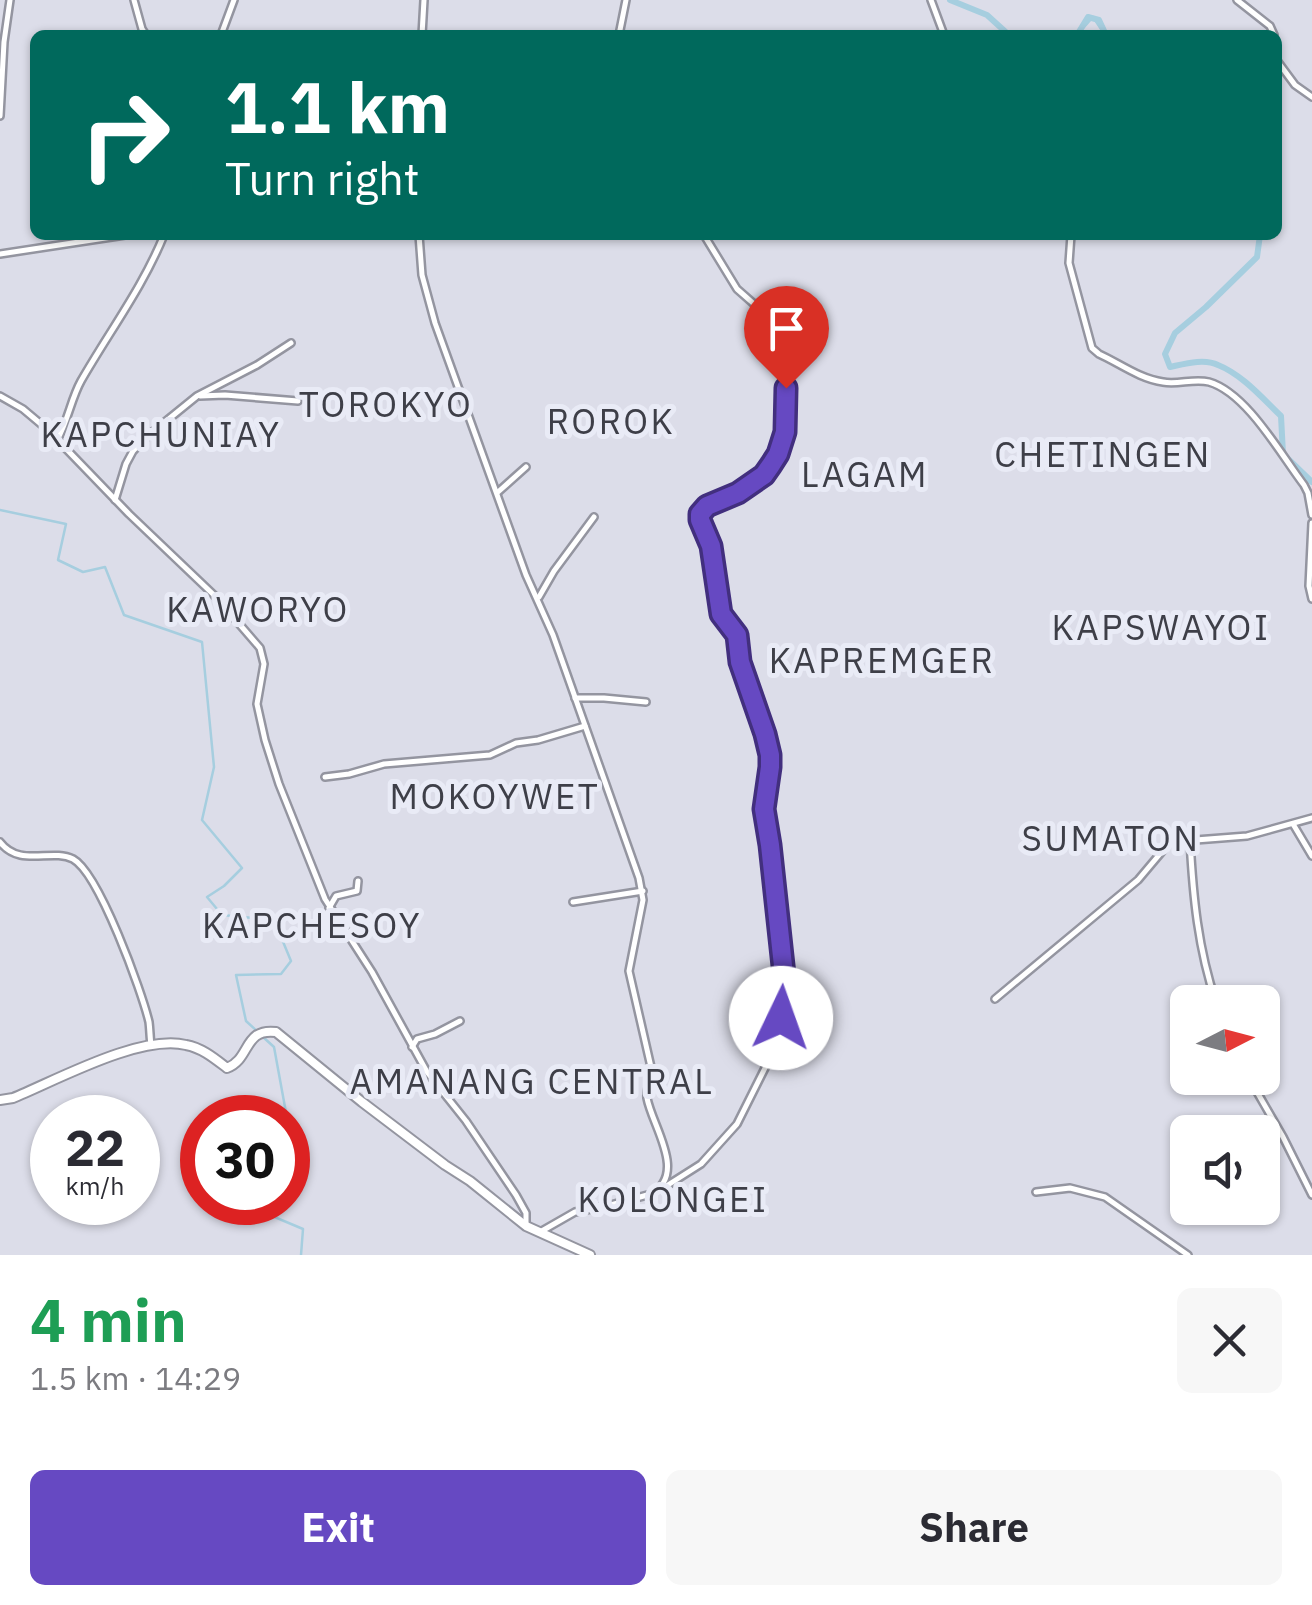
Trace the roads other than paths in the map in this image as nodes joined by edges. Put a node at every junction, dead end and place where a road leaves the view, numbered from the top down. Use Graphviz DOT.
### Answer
graph roads {
  1 [pos="10,0"];
  2 [pos="134,0"];
  3 [pos="234,0"];
  4 [pos="424,0"];
  5 [pos="626,0"];
  6 [pos="931,0"];
  7 [pos="1237,0"];
  8 [pos="142,30"];
  9 [pos="224,30"];
  10 [pos="422,30"];
  11 [pos="620,30"];
  12 [pos="942,30"];
  13 [pos="1272,30"];
  14 [pos="2,56"];
  15 [pos="1282,67"];
  16 [pos="1312,97"];
  17 [pos="0,116"];
  18 [pos="92,240"];
  19 [pos="162,240"];
  20 [pos="419,240"];
  21 [pos="707,240"];
  22 [pos="1071,240"];
  23 [pos="0,254"];
  24 [pos="291,343"];
  25 [pos="0,396"];
  26 [pos="198,396"];
  27 [pos="298,401"];
  28 [pos="57,440"];
  29 [pos="526,467"];
  30 [pos="498,492"];
  31 [pos="116,500"];
  32 [pos="1312,515"];
  33 [pos="594,517"];
  34 [pos="1312,523"];
  35 [pos="1312,599"];
  36 [pos="538,600"];
  37 [pos="574,698"];
  38 [pos="646,702"];
  39 [pos="585,726"];
  40 [pos="325,777"];
  41 [pos="1312,818"];
  42 [pos="1293,824"];
  43 [pos="1190,840"];
  44 [pos="0,842"];
  45 [pos="1312,856"];
  46 [pos="358,881"];
  47 [pos="643,890"];
  48 [pos="574,902"];
  49 [pos="329,908"];
  50 [pos="1211,985"];
  51 [pos="995,999"];
  52 [pos="460,1021"];
  53 [pos="151,1046"];
  54 [pos="412,1047"];
  55 [pos="1259,1095"];
  56 [pos="0,1100"];
  57 [pos="657,1191"];
  58 [pos="1036,1192"];
  59 [pos="1312,1194"];
  60 [pos="526,1226"];
  61 [pos="540,1232"];
  62 [pos="590,1255"];
  63 [pos="1188,1255"];
  1 -- 14 [label="street"];
  2 -- 8 [label="street"];
  3 -- 9 [label="street"];
  4 -- 10 [label="street"];
  5 -- 11 [label="street"];
  6 -- 12 [label="street"];
  7 -- 13 [label="street"];
  14 -- 17 [label="street"];
  15 -- 16 [label="street"];
  18 -- 23 [label="street"];
  19 -- 28 [label="street"];
  20 -- 30 [label="street"];
  21 -- 57 [label="street"];
  22 -- 32 [label="street"];
  24 -- 26 [label="street"];
  25 -- 28 [label="street"];
  26 -- 27 [label="street"];
  26 -- 31 [label="street"];
  28 -- 31 [label="street"];
  29 -- 30 [label="street"];
  30 -- 36 [label="street"];
  31 -- 49 [label="street"];
  33 -- 36 [label="street"];
  34 -- 35 [label="street"];
  36 -- 37 [label="street"];
  37 -- 38 [label="street"];
  37 -- 39 [label="street"];
  39 -- 40 [label="street"];
  39 -- 47 [label="street"];
  41 -- 42 [label="street"];
  42 -- 43 [label="street"];
  42 -- 45 [label="street"];
  43 -- 50 [label="street"];
  43 -- 51 [label="street"];
  44 -- 53 [label="street"];
  46 -- 49 [label="street"];
  47 -- 48 [label="street"];
  47 -- 57 [label="street"];
  49 -- 54 [label="street"];
  52 -- 54 [label="street"];
  53 -- 56 [label="main road"];
  53 -- 60 [label="main road"];
  54 -- 60 [label="street"];
  55 -- 59 [label="street"];
  57 -- 61 [label="street"];
  58 -- 63 [label="street"];
  60 -- 61 [label="main road"];
  61 -- 62 [label="main road"];
}
